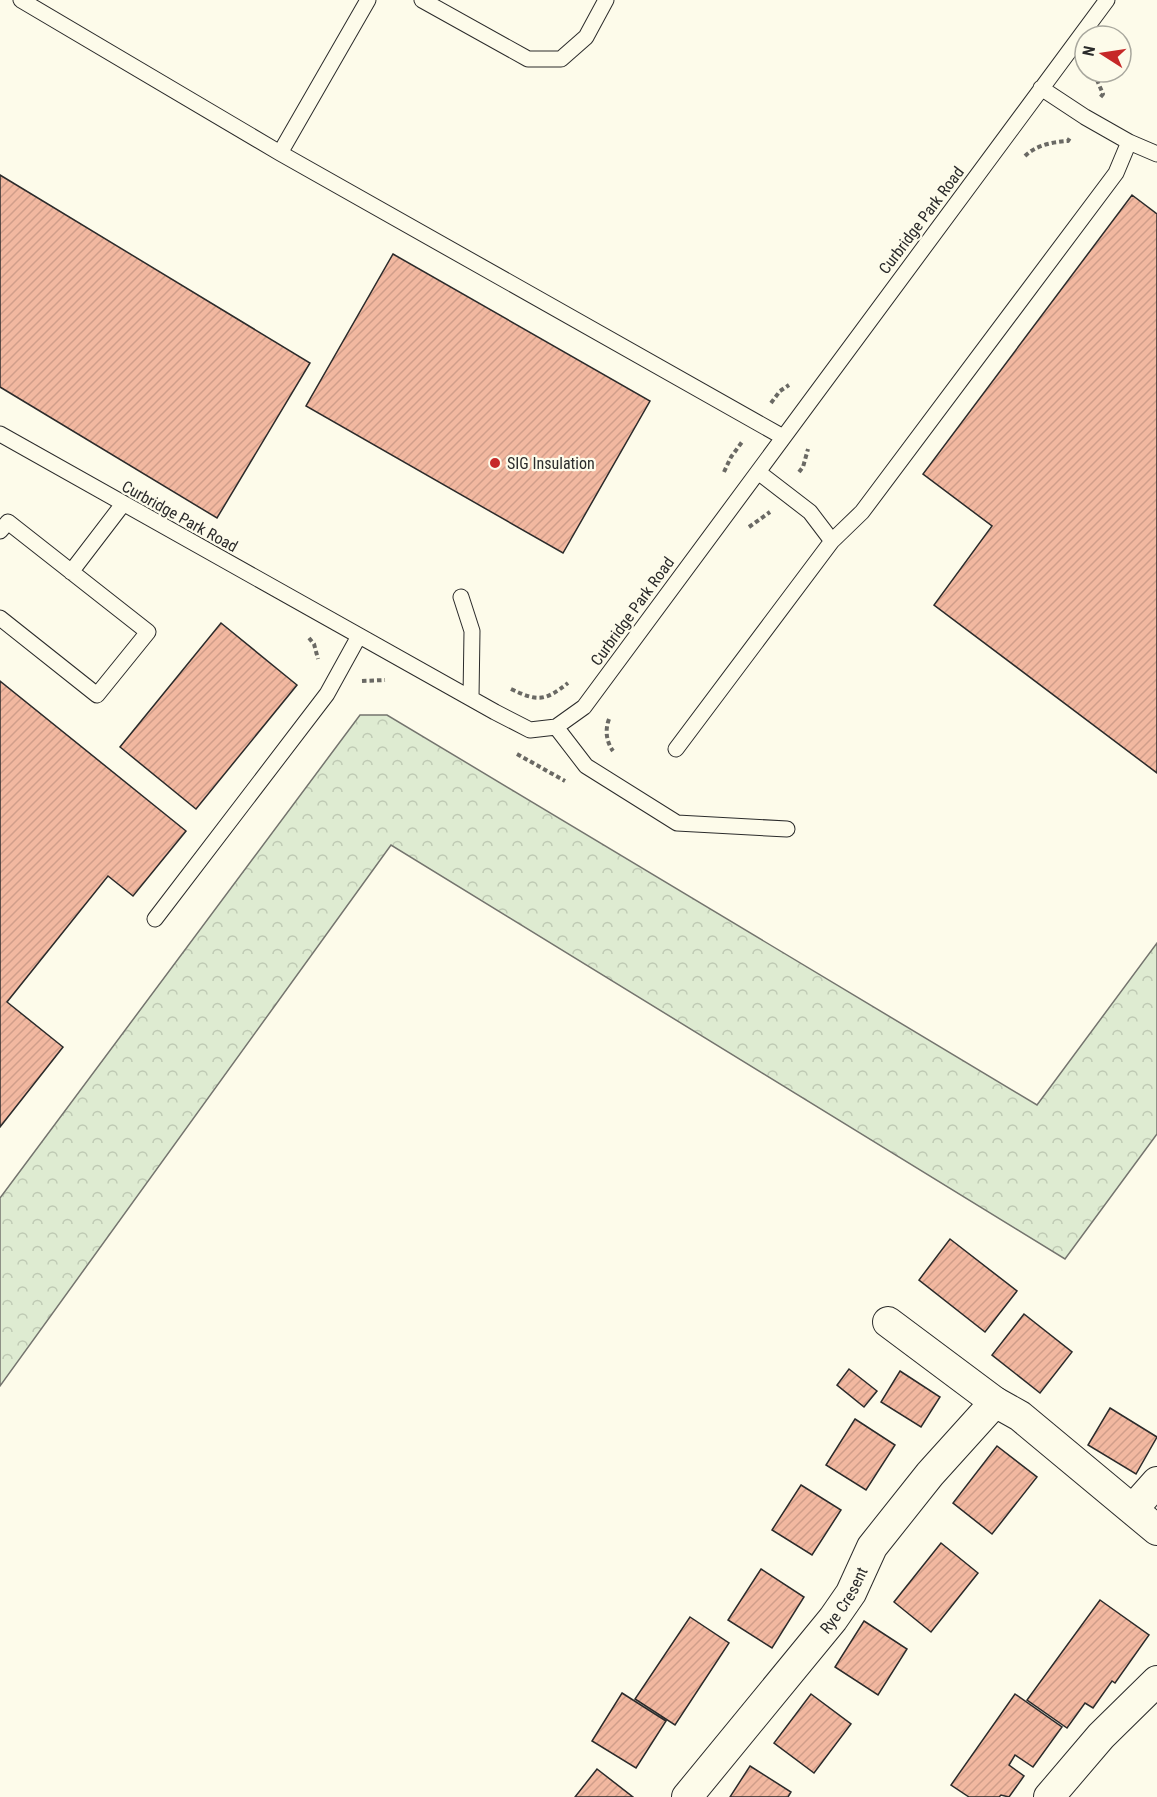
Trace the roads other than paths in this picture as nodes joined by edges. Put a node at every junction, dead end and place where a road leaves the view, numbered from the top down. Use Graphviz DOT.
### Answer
graph roads {
  1 [pos="21,0"];
  2 [pos="368,0"];
  3 [pos="422,0"];
  4 [pos="606,0"];
  5 [pos="1107,0"];
  6 [pos="1041,88"];
  7 [pos="1129,142"];
  8 [pos="280,153"];
  9 [pos="1157,154"];
  10 [pos="0,434"];
  11 [pos="783,437"];
  12 [pos="758,472"];
  13 [pos="123,504"];
  14 [pos="0,531"];
  15 [pos="832,541"];
  16 [pos="71,572"];
  17 [pos="461,597"];
  18 [pos="0,618"];
  19 [pos="358,636"];
  20 [pos="471,698"];
  21 [pos="556,727"];
  22 [pos="676,748"];
  23 [pos="787,829"];
  24 [pos="155,919"];
  25 [pos="888,1322"];
  26 [pos="995,1402"];
  27 [pos="1157,1482"];
  28 [pos="1133,1509"];
  29 [pos="1157,1530"];
  30 [pos="1157,1681"];
  31 [pos="687,1797"];
  32 [pos="1049,1797"];
  1 -- 8 [label="lane"];
  2 -- 8 [label="lane"];
  3 -- 4 [label="lane"];
  5 -- 6 [label="lane, Curbridge Park Road"];
  6 -- 7 [label="lane"];
  6 -- 11 [label="lane, Curbridge Park Road"];
  7 -- 9 [label="lane"];
  7 -- 15 [label="lane"];
  8 -- 11 [label="lane"];
  10 -- 13 [label="lane, Curbridge Park Road"];
  11 -- 12 [label="lane, Curbridge Park Road"];
  12 -- 15 [label="lane"];
  12 -- 21 [label="lane, Curbridge Park Road"];
  13 -- 16 [label="lane"];
  13 -- 19 [label="lane, Curbridge Park Road"];
  14 -- 16 [label="lane"];
  15 -- 22 [label="lane"];
  16 -- 18 [label="lane"];
  17 -- 20 [label="lane"];
  19 -- 20 [label="lane, Curbridge Park Road"];
  19 -- 24 [label="lane"];
  20 -- 21 [label="lane, Curbridge Park Road"];
  21 -- 23 [label="lane"];
  25 -- 26 [label="street"];
  26 -- 28 [label="street"];
  26 -- 31 [label="street, Rye Cresent"];
  27 -- 28 [label="street"];
  28 -- 29 [label="street"];
  30 -- 32 [label="street"];
}
